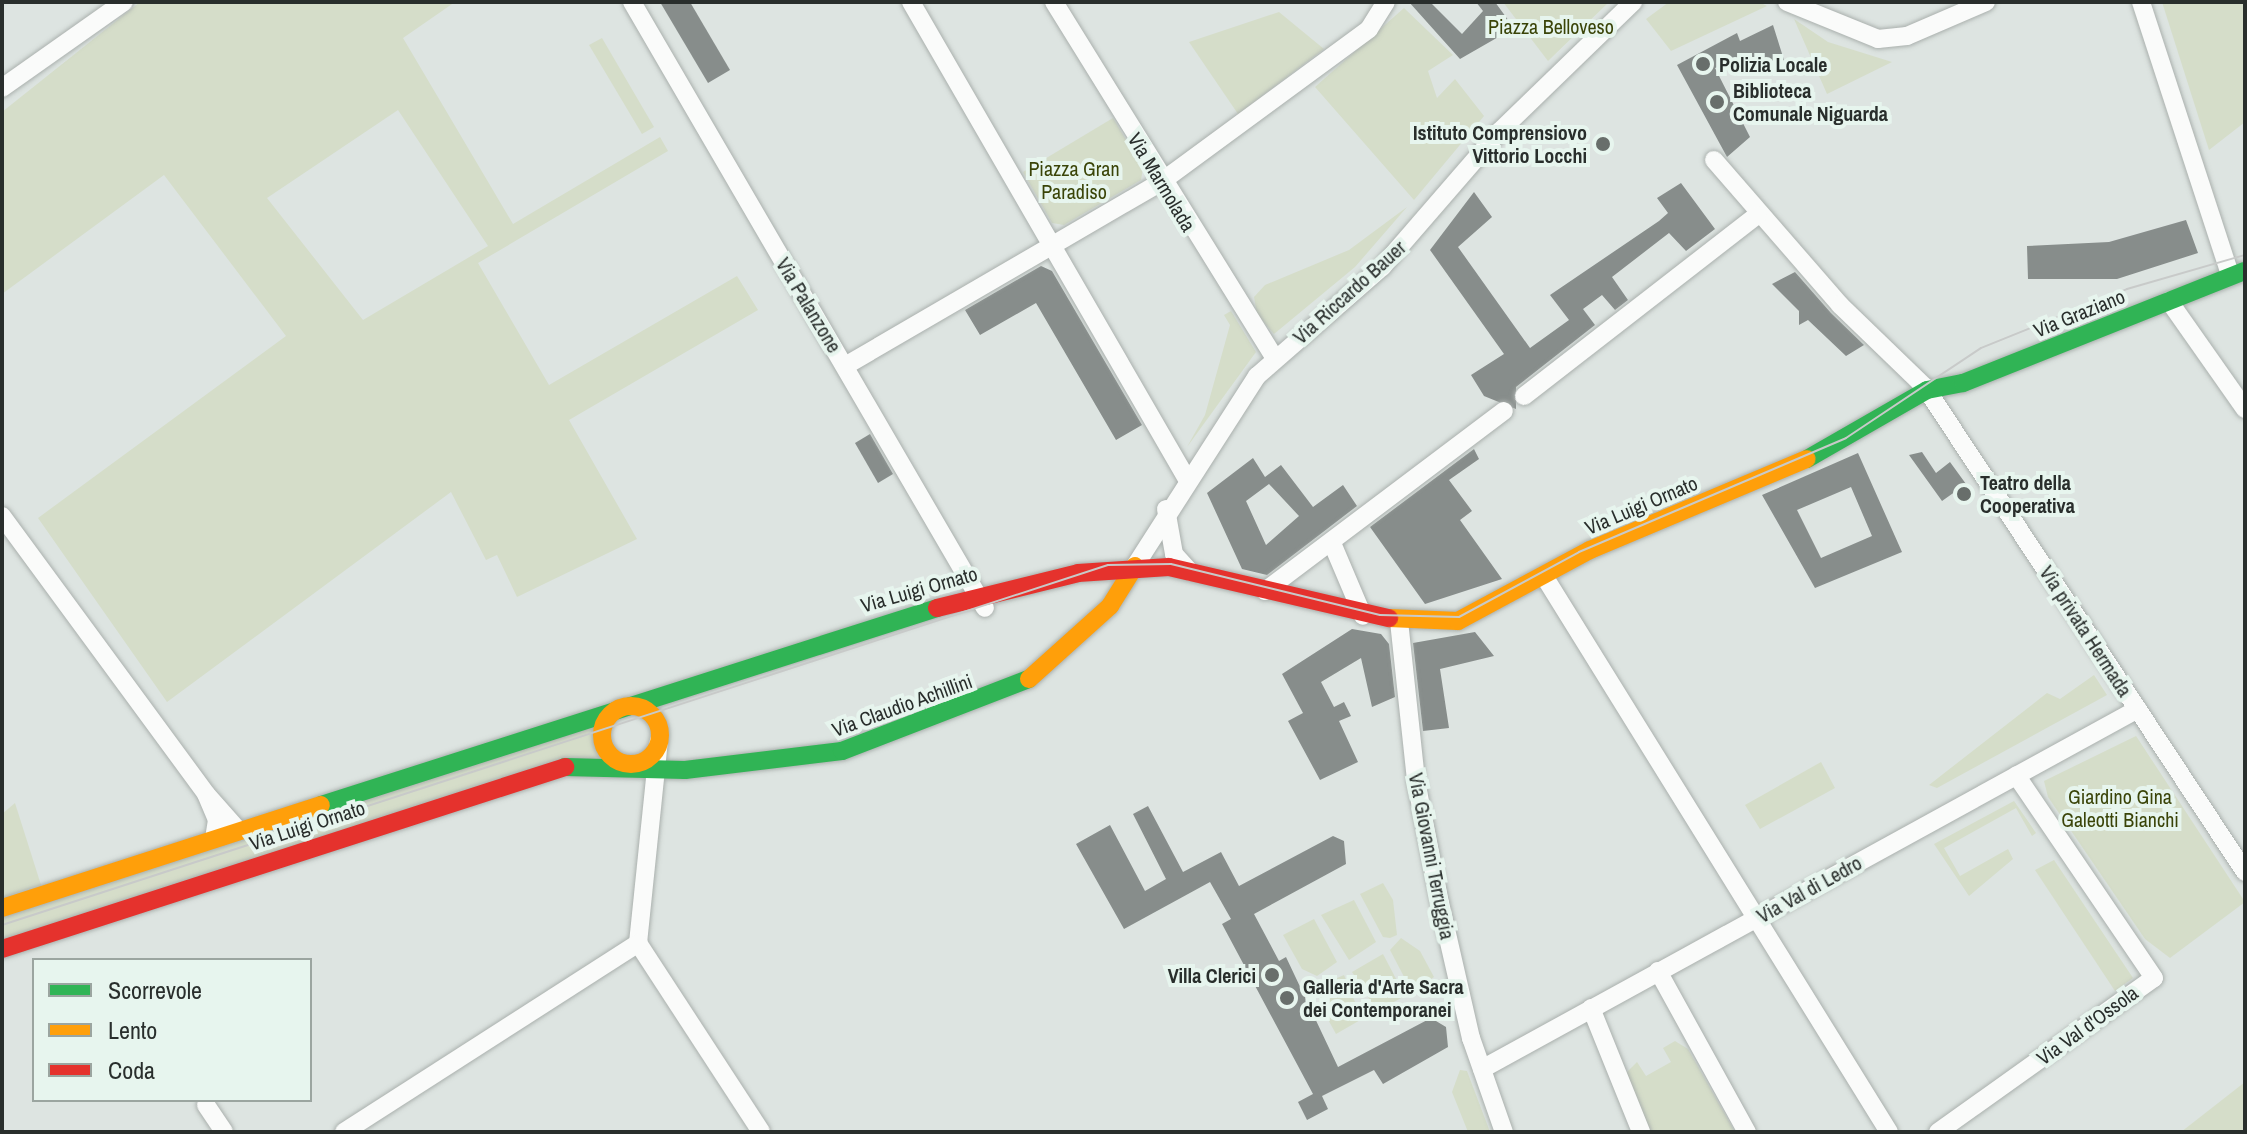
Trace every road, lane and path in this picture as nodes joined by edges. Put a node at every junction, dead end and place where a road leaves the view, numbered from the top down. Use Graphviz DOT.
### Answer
graph roads {
  1 [pos="124,2"];
  2 [pos="632,2"];
  3 [pos="911,2"];
  4 [pos="1054,2"];
  5 [pos="1386,2"];
  6 [pos="1787,2"];
  7 [pos="1986,2"];
  8 [pos="2141,2"];
  9 [pos="1635,4"];
  10 [pos="2,88"];
  11 [pos="1714,160"];
  12 [pos="1161,182"];
  13 [pos="1757,215"];
  14 [pos="1053,245"];
  15 [pos="2238,273"];
  16 [pos="2169,301"];
  17 [pos="1275,359"];
  18 [pos="845,366"];
  19 [pos="1927,390"];
  20 [pos="1524,396"];
  21 [pos="2245,409"];
  22 [pos="1504,411"];
  23 [pos="1187,479"];
  24 [pos="1166,509"];
  25 [pos="2,516"];
  26 [pos="1332,543"];
  27 [pos="1135,566"];
  28 [pos="1190,572"];
  29 [pos="1544,576"];
  30 [pos="1265,591"];
  31 [pos="982,601"];
  32 [pos="1363,616"];
  33 [pos="1399,621"];
  34 [pos="622,707"];
  35 [pos="2138,709"];
  36 [pos="659,741"];
  37 [pos="630,764"];
  38 [pos="658,768"];
  39 [pos="2016,775"];
  40 [pos="206,794"];
  41 [pos="239,831"];
  42 [pos="214,839"];
  43 [pos="2245,872"];
  44 [pos="2,908"];
  45 [pos="1755,918"];
  46 [pos="638,943"];
  47 [pos="2,949"];
  48 [pos="1658,971"];
  49 [pos="1591,1008"];
  50 [pos="1479,1061"];
  51 [pos="206,1105"];
  52 [pos="224,1132"];
  53 [pos="344,1132"];
  54 [pos="761,1132"];
  55 [pos="1504,1132"];
  56 [pos="1641,1132"];
  57 [pos="1747,1132"];
  58 [pos="1889,1132"];
  59 [pos="1938,1132"];
  1 -- 10 [label="street"];
  2 -- 18 [label="street, Via Palanzone"];
  3 -- 14 [label="street"];
  4 -- 12 [label="street, Via Marmolada"];
  5 -- 12 [label="street"];
  6 -- 7 [label="street"];
  8 -- 15 [label="street"];
  9 -- 17 [label="street, Via Riccardo Bauer"];
  11 -- 13 [label="street, Via privata Hermada"];
  12 -- 14 [label="street"];
  12 -- 17 [label="street, Via Marmolada"];
  13 -- 19 [label="street, Via privata Hermada"];
  13 -- 20 [label="street"];
  14 -- 18 [label="street"];
  14 -- 23 [label="street"];
  15 -- 16 [label="main road, Via Graziano"];
  16 -- 19 [label="main road, Via Graziano"];
  16 -- 21 [label="street"];
  17 -- 23 [label="street, Via Riccardo Bauer"];
  18 -- 31 [label="street, Via Palanzone"];
  19 -- 29 [label="main road, Via Luigi Ornato"];
  19 -- 35 [label="street, Via privata Hermada"];
  22 -- 26 [label="street"];
  23 -- 24 [label="street, Via Riccardo Bauer"];
  24 -- 27 [label="street, Via Riccardo Bauer"];
  24 -- 28 [label="street"];
  25 -- 40 [label="street"];
  26 -- 30 [label="street"];
  26 -- 32 [label="street"];
  27 -- 28 [label="main road, Via Luigi Ornato"];
  27 -- 31 [label="main road, Via Luigi Ornato"];
  27 -- 38 [label="main road, Via Claudio Achillini"];
  28 -- 30 [label="main road, Via Luigi Ornato"];
  29 -- 33 [label="main road, Via Luigi Ornato"];
  29 -- 45 [label="street"];
  30 -- 32 [label="main road, Via Luigi Ornato"];
  31 -- 34 [label="main road, Via Luigi Ornato"];
  32 -- 33 [label="main road, Via Luigi Ornato"];
  33 -- 50 [label="street, Via Giovanni Terruggia"];
  34 -- 36 [label="main road"];
  34 -- 37 [label="main road"];
  34 -- 41 [label="main road, Via Luigi Ornato"];
  35 -- 39 [label="street, Via Val di Ledro"];
  35 -- 43 [label="street, Via privata Hermada"];
  36 -- 37 [label="main road"];
  36 -- 38 [label="street"];
  37 -- 38 [label="main road, Via Claudio Achillini"];
  37 -- 47 [label="main road, Via Luigi Ornato"];
  38 -- 46 [label="street"];
  39 -- 45 [label="street, Via Val di Ledro"];
  39 -- 59 [label="street, Via Val d'Ossola"];
  40 -- 41 [label="street"];
  40 -- 42 [label="street"];
  41 -- 42 [label="main road, Via Luigi Ornato"];
  42 -- 44 [label="main road, Via Luigi Ornato"];
  45 -- 48 [label="street, Via Val di Ledro"];
  45 -- 58 [label="street"];
  46 -- 53 [label="street"];
  46 -- 54 [label="street"];
  48 -- 49 [label="street, Via Val di Ledro"];
  48 -- 57 [label="street"];
  49 -- 50 [label="street, Via Val di Ledro"];
  49 -- 56 [label="street"];
  50 -- 55 [label="street, Via Giovanni Terruggia"];
  51 -- 52 [label="street"];
}
